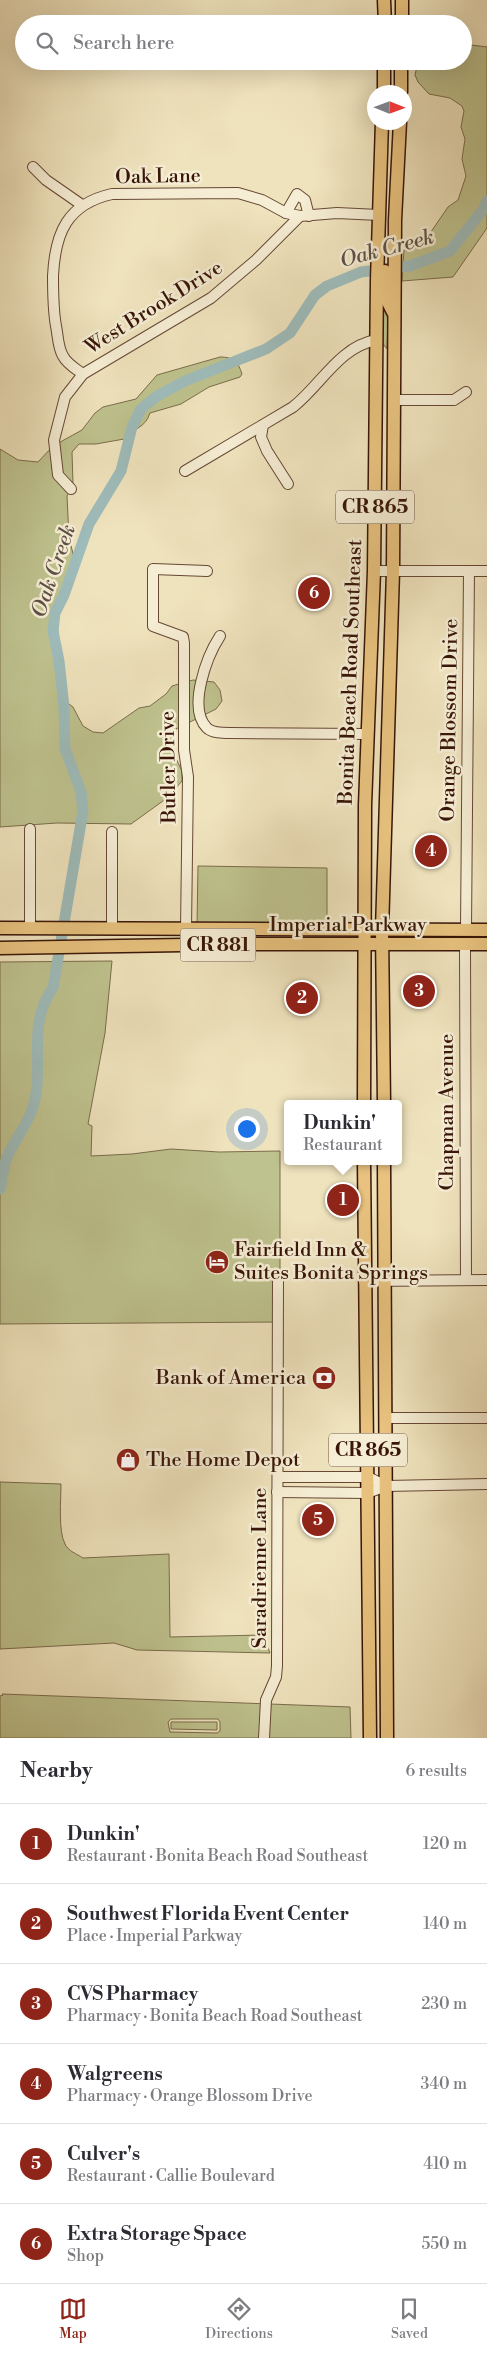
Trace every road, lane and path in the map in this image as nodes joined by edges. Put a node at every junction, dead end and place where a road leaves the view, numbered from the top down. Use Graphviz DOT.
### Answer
graph roads {
  1 [pos="384,0"];
  2 [pos="402,0"];
  3 [pos="385,15"];
  4 [pos="402,15"];
  5 [pos="384,70"];
  6 [pos="401,70"];
  7 [pos="384,85"];
  8 [pos="401,85"];
  9 [pos="382,130"];
  10 [pos="399,130"];
  11 [pos="33,166"];
  12 [pos="82,205"];
  13 [pos="286,213"];
  14 [pos="379,214"];
  15 [pos="305,216"];
  16 [pos="386,252"];
  17 [pos="386,281"];
  18 [pos="376,340"];
  19 [pos="83,374"];
  20 [pos="466,392"];
  21 [pos="394,400"];
  22 [pos="263,425"];
  23 [pos="394,432"];
  24 [pos="185,472"];
  25 [pos="288,484"];
  26 [pos="71,489"];
  27 [pos="207,571"];
  28 [pos="374,571"];
  29 [pos="393,571"];
  30 [pos="469,571"];
  31 [pos="487,571"];
  32 [pos="220,636"];
  33 [pos="368,734"];
  34 [pos="385,817"];
  35 [pos="30,829"];
  36 [pos="112,832"];
  37 [pos="0,928"];
  38 [pos="30,928"];
  39 [pos="112,928"];
  40 [pos="186,929"];
  41 [pos="364,930"];
  42 [pos="382,930"];
  43 [pos="466,930"];
  44 [pos="487,930"];
  45 [pos="364,944"];
  46 [pos="382,944"];
  47 [pos="465,944"];
  48 [pos="487,944"];
  49 [pos="159,946"];
  50 [pos="117,947"];
  51 [pos="0,948"];
  52 [pos="364,1100"];
  53 [pos="384,1100"];
  54 [pos="364,1165"];
  55 [pos="384,1165"];
  56 [pos="278,1276"];
  57 [pos="385,1280"];
  58 [pos="466,1280"];
  59 [pos="487,1280"];
  60 [pos="364,1281"];
  61 [pos="386,1418"];
  62 [pos="487,1418"];
  63 [pos="278,1477"];
  64 [pos="368,1477"];
  65 [pos="487,1484"];
  66 [pos="386,1486"];
  67 [pos="277,1492"];
  68 [pos="367,1493"];
  69 [pos="264,1738"];
  70 [pos="370,1738"];
  71 [pos="387,1738"];
  1 -- 3 [label="main road"];
  2 -- 4 [label="main road"];
  5 -- 7 [label="main road"];
  6 -- 8 [label="main road"];
  9 -- 14 [label="main road"];
  10 -- 16 [label="main road, Bonita Beach Road Southeast / CR 865"];
  11 -- 12 [label="street"];
  12 -- 13 [label="street, Oak Lane"];
  12 -- 19 [label="street, Oak Lane"];
  13 -- 15 [label="street, Oak Lane"];
  13 -- 15 [label="street"];
  14 -- 15 [label="street"];
  14 -- 16 [label="main road"];
  15 -- 19 [label="street, West Brook Drive"];
  16 -- 17 [label="main road, Bonita Beach Road Southeast / CR 865"];
  16 -- 17 [label="main road, Bonita Beach Road Southeast / CR 865"];
  17 -- 18 [label="main road, Bonita Beach Road Southeast / CR 865"];
  17 -- 21 [label="main road, Bonita Beach Road Southeast / CR 865"];
  18 -- 22 [label="street"];
  18 -- 23 [label="main road"];
  18 -- 28 [label="main road, Bonita Beach Road Southeast / CR 865"];
  19 -- 26 [label="street, West Brook Drive"];
  20 -- 21 [label="street"];
  21 -- 23 [label="main road, Bonita Beach Road Southeast / CR 865"];
  22 -- 24 [label="street"];
  22 -- 25 [label="street"];
  23 -- 29 [label="main road, Bonita Beach Road Southeast / CR 865"];
  27 -- 40 [label="street, Butler Drive"];
  28 -- 29 [label="street"];
  28 -- 33 [label="main road, Bonita Beach Road Southeast / CR 865"];
  29 -- 30 [label="street"];
  29 -- 34 [label="main road, Bonita Beach Road Southeast / CR 865"];
  30 -- 31 [label="street"];
  30 -- 43 [label="street, Orange Blossom Drive"];
  32 -- 33 [label="street"];
  33 -- 34 [label="main road"];
  33 -- 41 [label="main road, Bonita Beach Road Southeast / CR 865"];
  34 -- 42 [label="main road, Bonita Beach Road Southeast / CR 865"];
  35 -- 38 [label="street"];
  36 -- 39 [label="street"];
  37 -- 38 [label="main road, Imperial Parkway / CR 881"];
  38 -- 39 [label="main road, Imperial Parkway / CR 881"];
  39 -- 40 [label="main road, Imperial Parkway / CR 881"];
  39 -- 50 [label="main road"];
  40 -- 41 [label="main road, Imperial Parkway / CR 881"];
  40 -- 49 [label="main road"];
  41 -- 42 [label="main road, Imperial Parkway / CR 881"];
  41 -- 45 [label="main road, Bonita Beach Road Southeast / CR 865"];
  42 -- 43 [label="main road, Imperial Parkway"];
  42 -- 46 [label="main road, Bonita Beach Road Southeast / CR 865"];
  43 -- 44 [label="main road, Imperial Parkway"];
  45 -- 46 [label="main road, Imperial Parkway / CR 881"];
  45 -- 49 [label="main road, Imperial Parkway / CR 881"];
  45 -- 52 [label="main road, Bonita Beach Road Southeast / CR 865"];
  46 -- 47 [label="main road, Imperial Parkway"];
  46 -- 53 [label="main road, Bonita Beach Road Southeast / CR 865"];
  47 -- 48 [label="main road, Imperial Parkway"];
  47 -- 58 [label="street, Chapman Avenue"];
  49 -- 50 [label="main road, Imperial Parkway / CR 881"];
  50 -- 51 [label="main road, Imperial Parkway / CR 881"];
  54 -- 60 [label="main road, CR 865"];
  55 -- 57 [label="main road, CR 865"];
  56 -- 63 [label="street, Saradrienne Lane"];
  57 -- 58 [label="street"];
  57 -- 60 [label="street"];
  57 -- 61 [label="main road, CR 865"];
  58 -- 59 [label="street"];
  60 -- 64 [label="main road, CR 865"];
  61 -- 62 [label="street"];
  61 -- 66 [label="main road, CR 865"];
  63 -- 64 [label="street"];
  63 -- 67 [label="street, Saradrienne Lane"];
  64 -- 66 [label="street"];
  64 -- 68 [label="main road, CR 865"];
  65 -- 66 [label="street"];
  66 -- 68 [label="street"];
  66 -- 71 [label="main road, CR 865"];
  67 -- 68 [label="street"];
  67 -- 69 [label="street, Saradrienne Lane"];
  68 -- 70 [label="main road, CR 865"];
}
